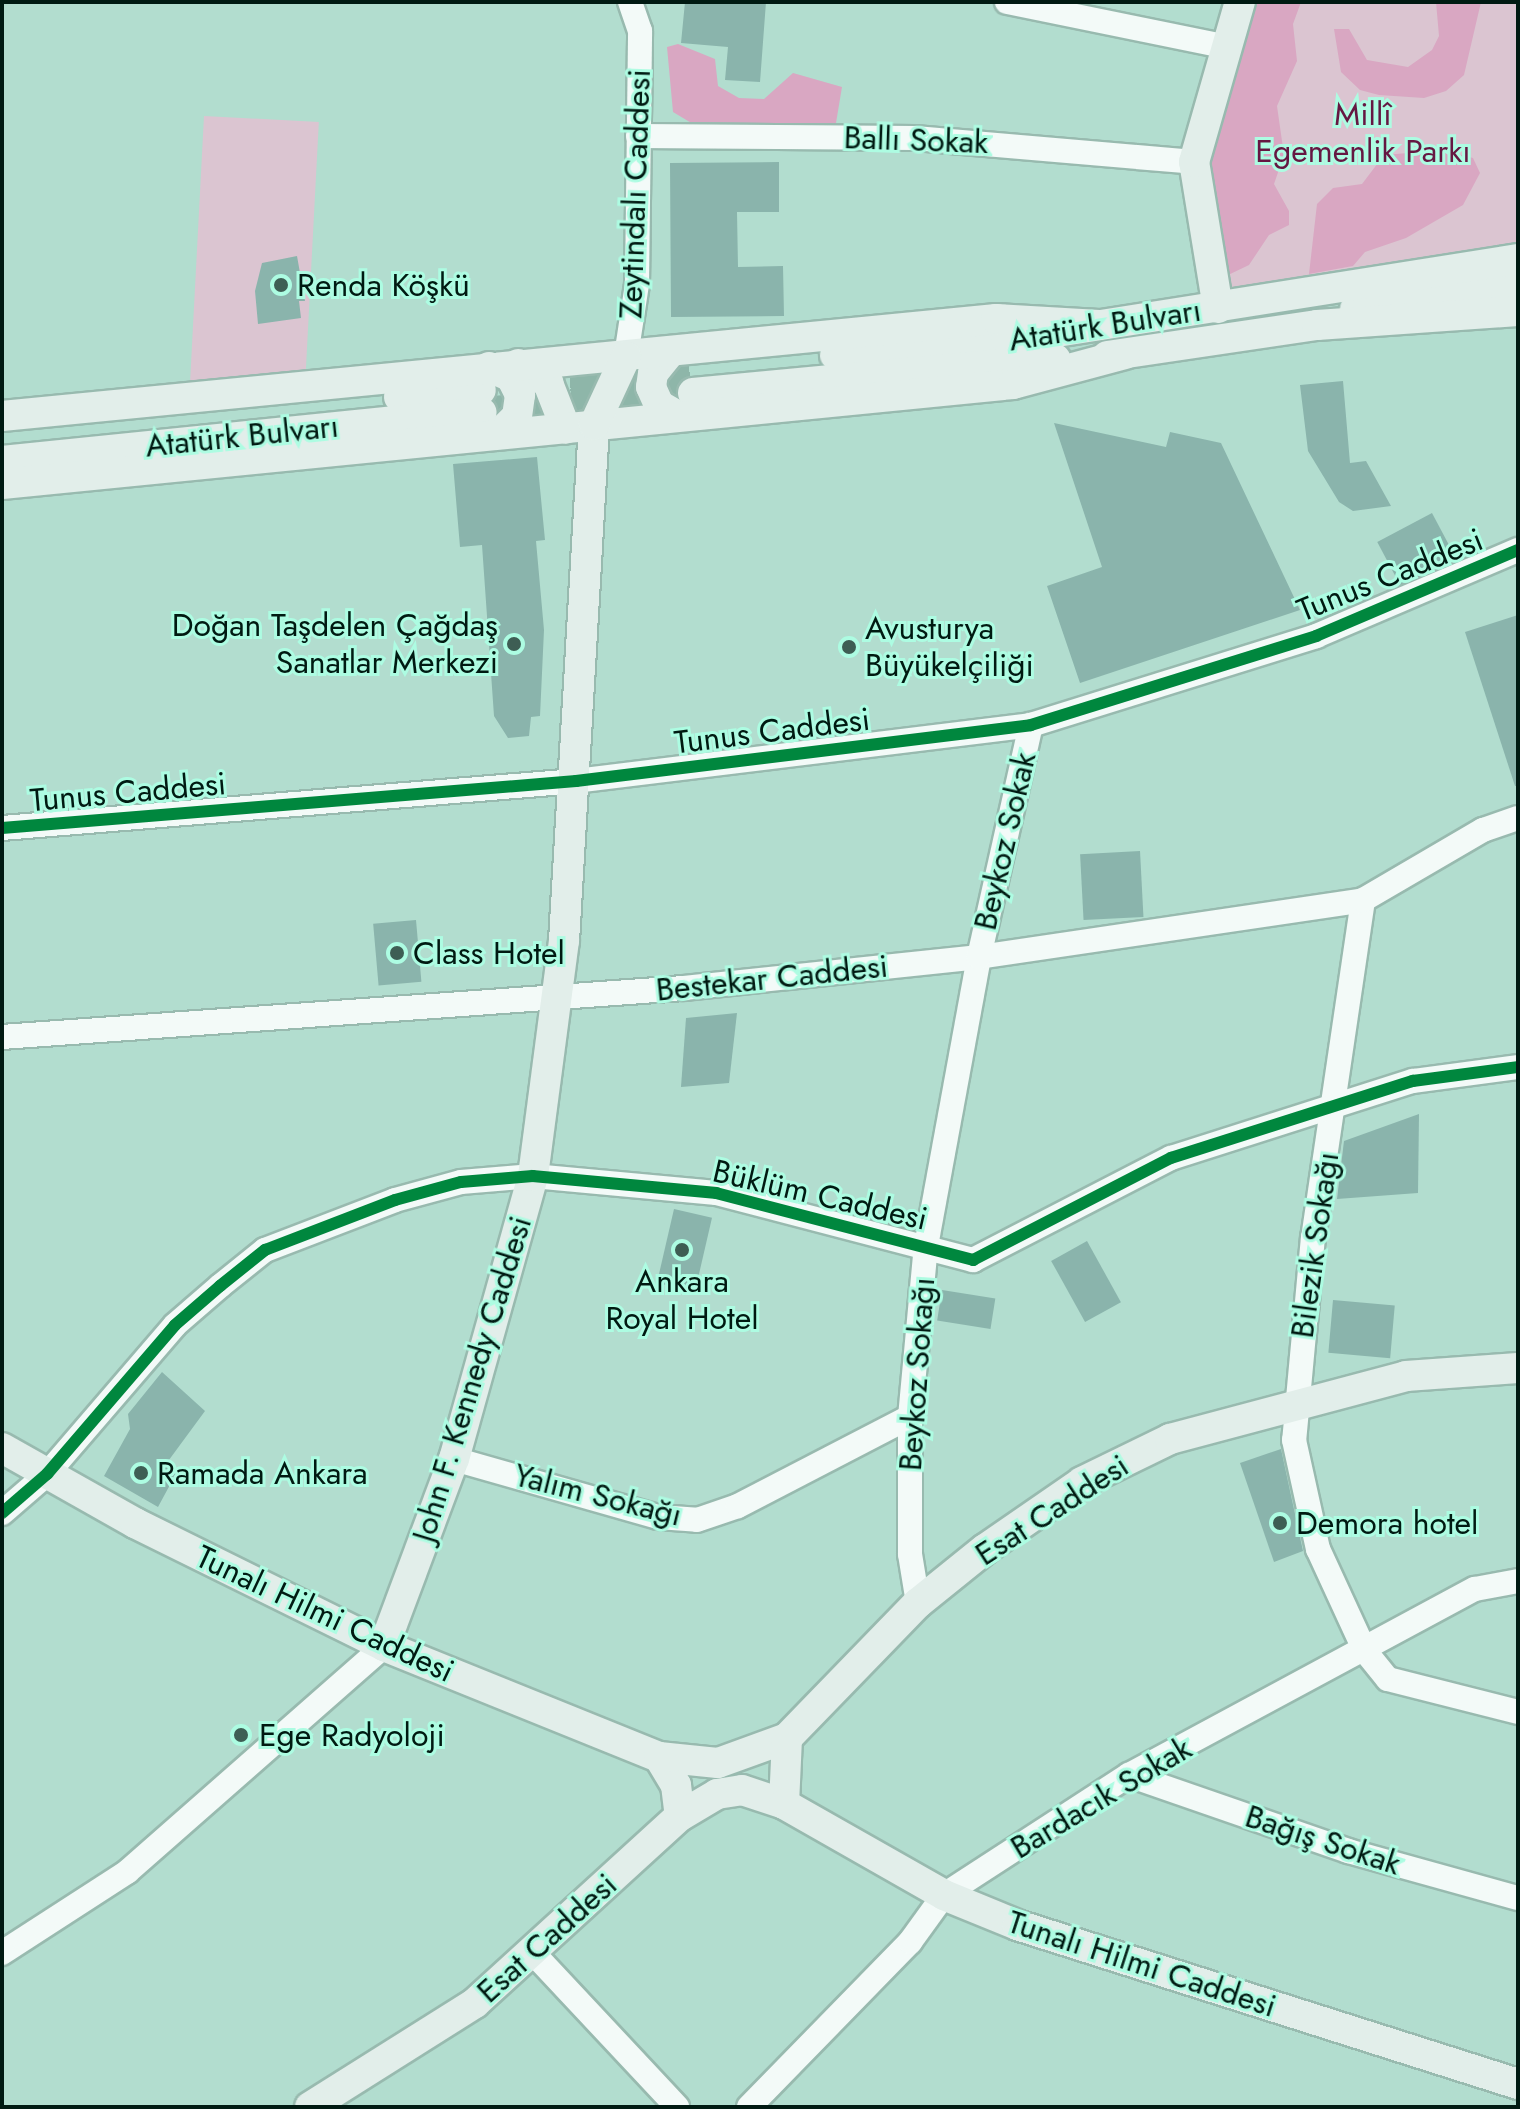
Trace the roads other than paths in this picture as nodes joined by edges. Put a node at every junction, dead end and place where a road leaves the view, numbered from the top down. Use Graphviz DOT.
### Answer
graph roads {
  1 [pos="630,2"];
  2 [pos="1007,2"];
  3 [pos="1240,2"];
  4 [pos="1224,46"];
  5 [pos="638,136"];
  6 [pos="1194,162"];
  7 [pos="1518,259"];
  8 [pos="1518,288"];
  9 [pos="1218,308"];
  10 [pos="1518,311"];
  11 [pos="1317,325"];
  12 [pos="626,356"];
  13 [pos="683,382"];
  14 [pos="494,393"];
  15 [pos="2,416"];
  16 [pos="580,427"];
  17 [pos="2,436"];
  18 [pos="2,461"];
  19 [pos="2,484"];
  20 [pos="1518,550"];
  21 [pos="1031,725"];
  22 [pos="576,781"];
  23 [pos="1518,818"];
  24 [pos="2,828"];
  25 [pos="1363,900"];
  26 [pos="979,957"];
  27 [pos="558,998"];
  28 [pos="2,1037"];
  29 [pos="1518,1067"];
  30 [pos="1337,1103"];
  31 [pos="533,1176"];
  32 [pos="926,1246"];
  33 [pos="1518,1368"];
  34 [pos="1294,1401"];
  35 [pos="910,1417"];
  36 [pos="2,1448"];
  37 [pos="454,1459"];
  38 [pos="47,1474"];
  39 [pos="2,1513"];
  40 [pos="1518,1581"];
  41 [pos="918,1603"];
  42 [pos="384,1646"];
  43 [pos="1365,1651"];
  44 [pos="1518,1712"];
  45 [pos="787,1738"];
  46 [pos="659,1757"];
  47 [pos="1129,1775"];
  48 [pos="784,1804"];
  49 [pos="680,1816"];
  50 [pos="944,1895"];
  51 [pos="1518,1898"];
  52 [pos="2,1953"];
  53 [pos="535,1955"];
  54 [pos="1518,2084"];
  55 [pos="310,2107"];
  56 [pos="677,2107"];
  57 [pos="749,2107"];
  1 -- 5 [label="street, Zeytindalı Caddesi"];
  2 -- 4 [label="street"];
  3 -- 4 [label="main road"];
  4 -- 6 [label="main road"];
  5 -- 6 [label="street, Ballı Sokak"];
  5 -- 12 [label="street, Zeytindalı Caddesi"];
  6 -- 9 [label="main road"];
  7 -- 9 [label="main road, Atatürk Bulvarı"];
  8 -- 11 [label="main road"];
  9 -- 13 [label="main road, Atatürk Bulvarı"];
  10 -- 11 [label="main road, Atatürk Bulvarı"];
  11 -- 13 [label="main road, Atatürk Bulvarı"];
  12 -- 13 [label="main road"];
  12 -- 14 [label="main road"];
  12 -- 16 [label="main road"];
  13 -- 16 [label="main road"];
  14 -- 15 [label="main road"];
  14 -- 16 [label="main road"];
  14 -- 16 [label="main road"];
  14 -- 17 [label="main road, Atatürk Bulvarı"];
  14 -- 18 [label="main road, Atatürk Bulvarı"];
  14 -- 19 [label="main road"];
  16 -- 22 [label="main road, John F. Kennedy Caddesi"];
  20 -- 21 [label="street, Tunus Caddesi"];
  21 -- 22 [label="street, Tunus Caddesi"];
  21 -- 26 [label="street, Beykoz Sokak"];
  22 -- 24 [label="street, Tunus Caddesi"];
  22 -- 27 [label="main road, John F. Kennedy Caddesi"];
  23 -- 25 [label="street, Bestekar Caddesi"];
  25 -- 26 [label="street, Bestekar Caddesi"];
  25 -- 30 [label="street, Bilezik Sokağı"];
  26 -- 27 [label="street, Bestekar Caddesi"];
  26 -- 32 [label="street, Beykoz Sokağı"];
  27 -- 28 [label="street, Bestekar Caddesi"];
  27 -- 31 [label="main road, John F. Kennedy Caddesi"];
  29 -- 30 [label="street, Büklüm Caddesi"];
  30 -- 32 [label="street, Büklüm Caddesi"];
  30 -- 34 [label="street, Bilezik Sokağı"];
  31 -- 32 [label="street, Büklüm Caddesi"];
  31 -- 37 [label="main road, John F. Kennedy Caddesi"];
  31 -- 38 [label="street, Büklüm Caddesi"];
  32 -- 35 [label="street, Beykoz Sokağı"];
  33 -- 34 [label="main road, Esat Caddesi"];
  34 -- 41 [label="main road, Esat Caddesi"];
  34 -- 43 [label="street, Bilezik Sokağı"];
  35 -- 37 [label="street, Yalım Sokağı"];
  35 -- 41 [label="street, Beykoz Sokağı"];
  36 -- 38 [label="main road, Tunalı Hilmi Caddesi"];
  37 -- 42 [label="main road, John F. Kennedy Caddesi"];
  38 -- 39 [label="street, Büklüm Caddesi"];
  38 -- 42 [label="main road, Tunalı Hilmi Caddesi"];
  40 -- 43 [label="street, Bardacık Sokak"];
  41 -- 45 [label="main road, Esat Caddesi"];
  42 -- 46 [label="main road, Tunalı Hilmi Caddesi"];
  42 -- 52 [label="street, John F. Kennedy Caddesi"];
  43 -- 44 [label="street, Bilezik Sokağı"];
  43 -- 47 [label="street, Bardacık Sokak"];
  45 -- 46 [label="main road, Tunalı Hilmi Caddesi"];
  45 -- 48 [label="main road"];
  46 -- 49 [label="main road"];
  47 -- 50 [label="street, Bardacık Sokak"];
  47 -- 51 [label="street, Bağış Sokak"];
  48 -- 49 [label="main road, Esat Caddesi"];
  48 -- 50 [label="main road, Tunalı Hilmi Caddesi"];
  49 -- 53 [label="main road, Esat Caddesi"];
  50 -- 54 [label="main road, Tunalı Hilmi Caddesi"];
  50 -- 57 [label="street, Bardacık Sokak"];
  53 -- 55 [label="main road, Esat Caddesi"];
  53 -- 56 [label="street"];
}
